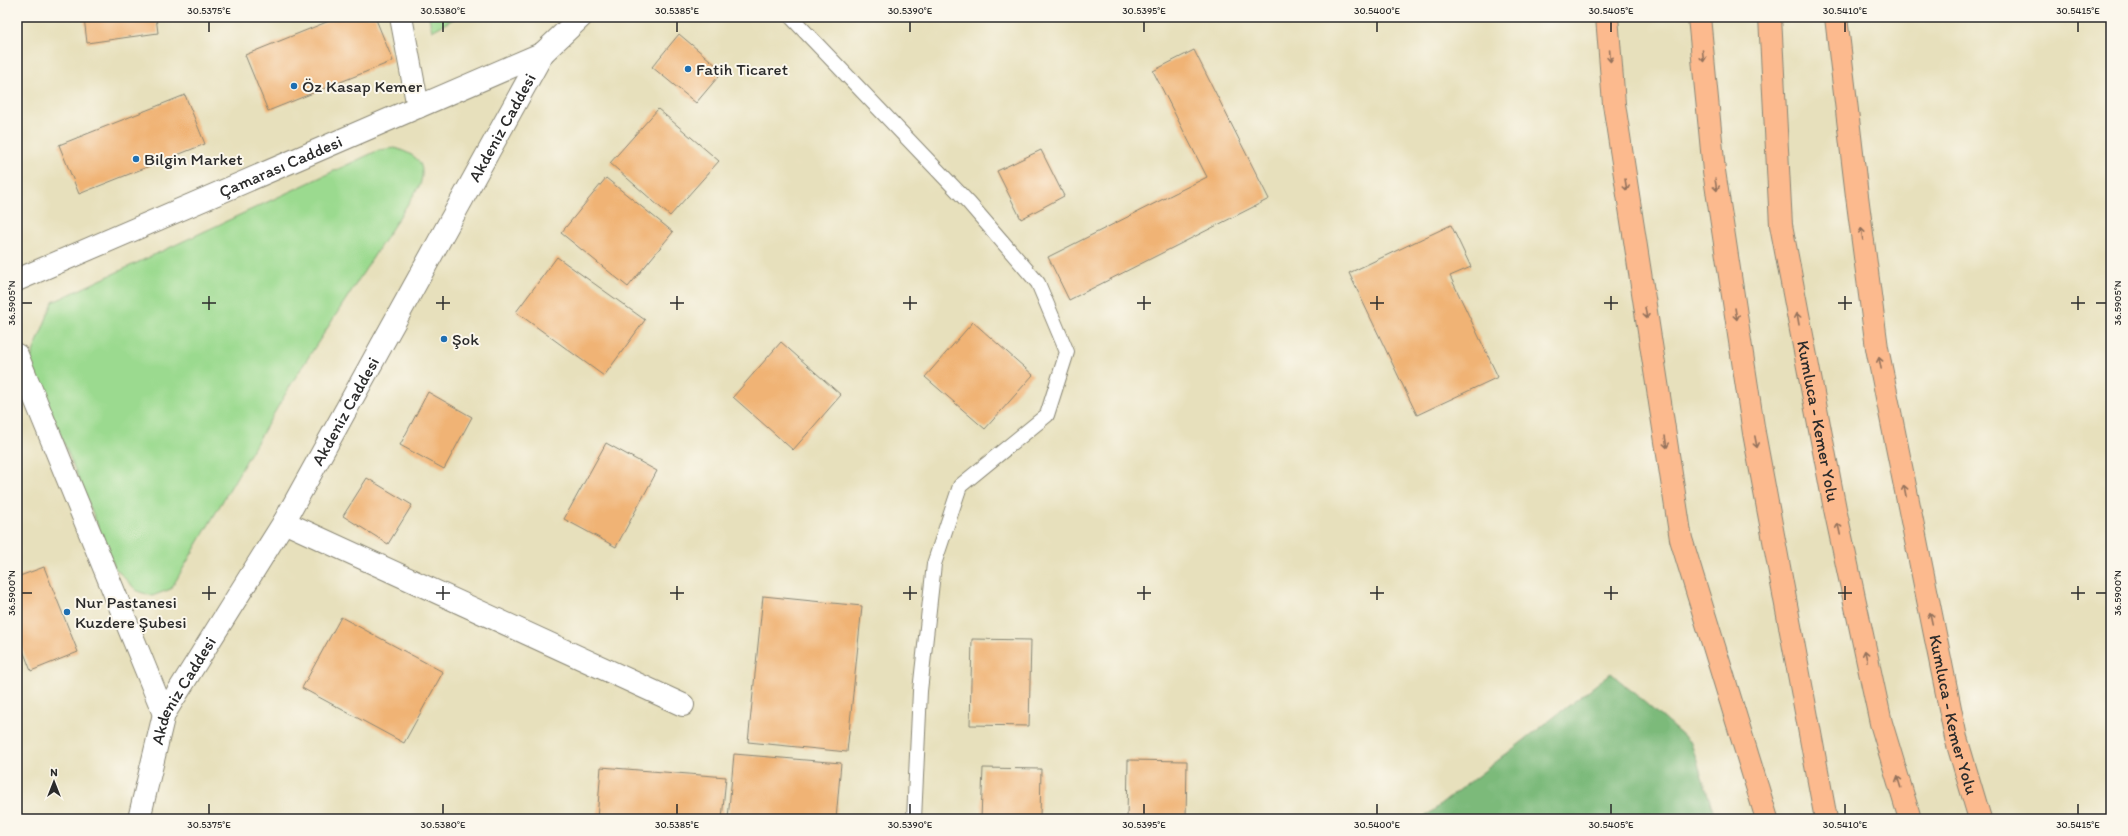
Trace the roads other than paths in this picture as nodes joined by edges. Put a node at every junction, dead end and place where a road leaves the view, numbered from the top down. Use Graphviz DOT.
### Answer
graph roads {
  1 [pos="401,17"];
  2 [pos="582,17"];
  3 [pos="791,17"];
  4 [pos="1607,17"];
  5 [pos="1700,17"];
  6 [pos="1770,17"];
  7 [pos="1836,17"];
  8 [pos="543,53"];
  9 [pos="418,107"];
  10 [pos="17,280"];
  11 [pos="17,355"];
  12 [pos="284,522"];
  13 [pos="683,705"];
  14 [pos="164,714"];
  15 [pos="139,819"];
  16 [pos="914,819"];
  17 [pos="1767,819"];
  18 [pos="1826,819"];
  19 [pos="1910,819"];
  20 [pos="1980,819"];
  1 -- 9 [label="street"];
  2 -- 8 [label="street, Akdeniz Caddesi"];
  3 -- 16 [label="lane"];
  4 -- 17 [label="highway, one-way"];
  5 -- 18 [label="highway, one-way"];
  19 -- 6 [label="highway, Kumluca - Kemer Yolu, one-way"];
  20 -- 7 [label="highway, Kumluca - Kemer Yolu, one-way"];
  8 -- 9 [label="street, Çamarası Caddesi"];
  8 -- 12 [label="street, Akdeniz Caddesi"];
  9 -- 10 [label="street, Çamarası Caddesi"];
  11 -- 14 [label="street"];
  12 -- 13 [label="street"];
  12 -- 14 [label="street, Akdeniz Caddesi"];
  14 -- 15 [label="street, Akdeniz Caddesi"];
}
